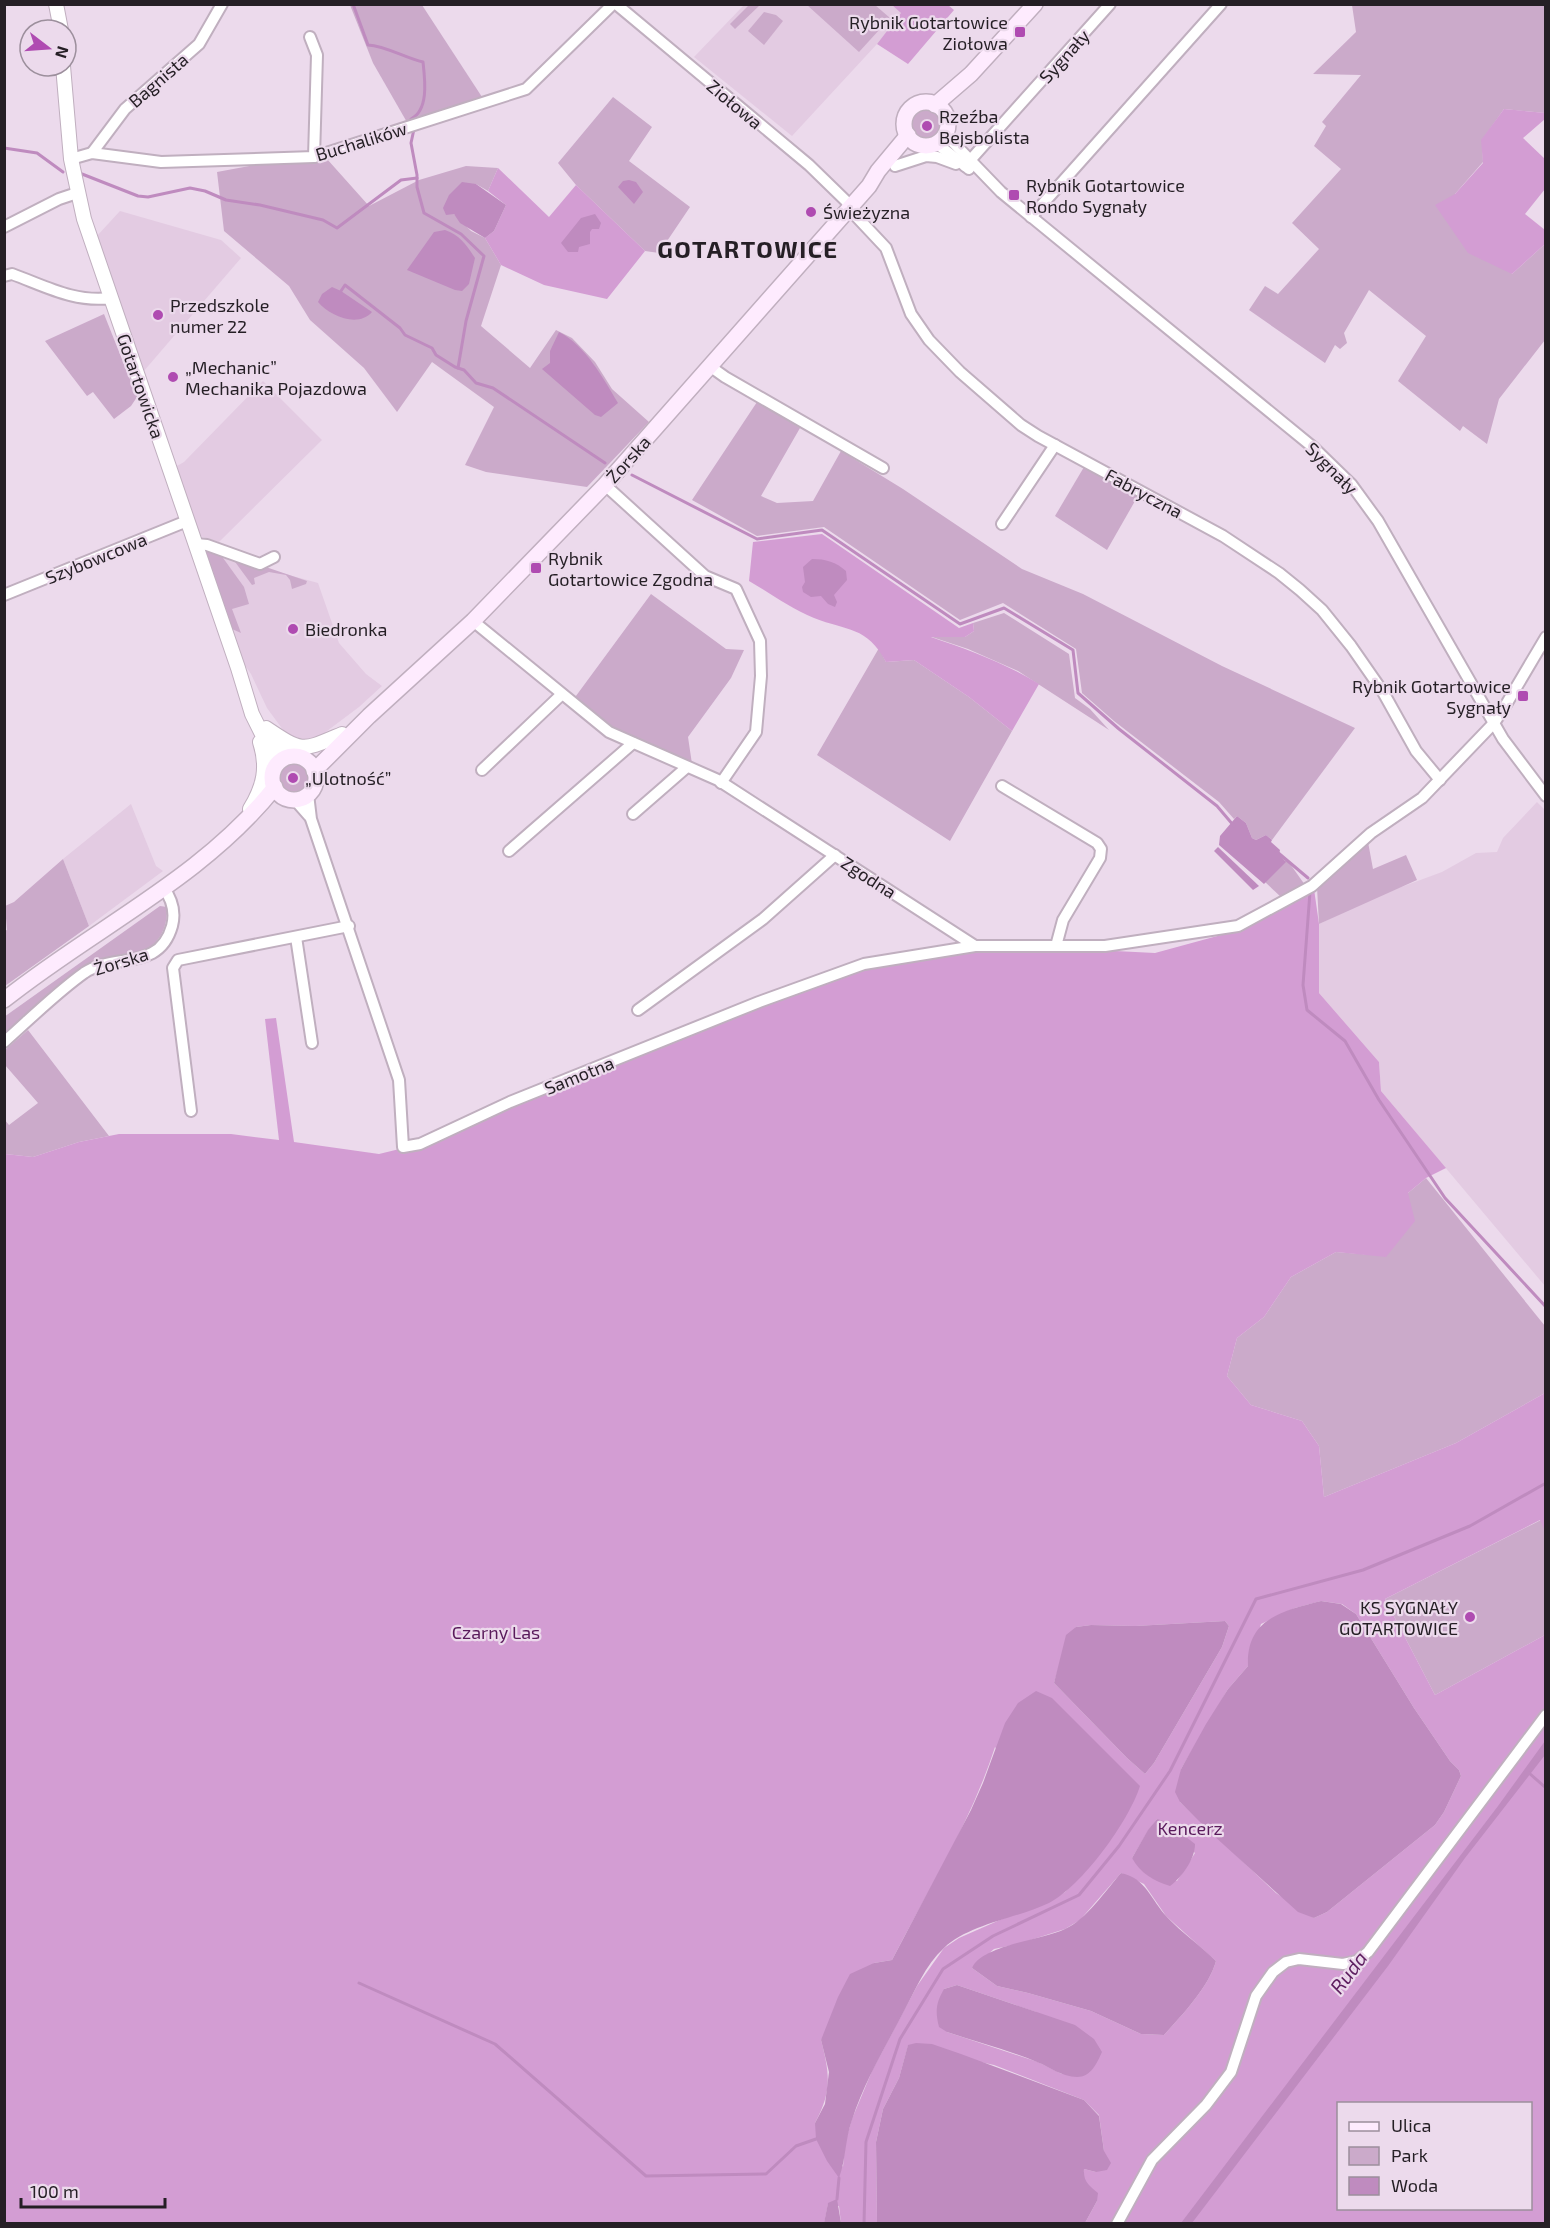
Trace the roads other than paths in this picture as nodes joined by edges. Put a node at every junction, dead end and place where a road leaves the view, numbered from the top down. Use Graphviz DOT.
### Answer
graph roads {
  1 [pos="222,4"];
  2 [pos="614,4"];
  3 [pos="1035,4"];
  4 [pos="1110,4"];
  5 [pos="1221,4"];
  6 [pos="310,37"];
  7 [pos="64,78"];
  8 [pos="940,109"];
  9 [pos="941,139"];
  10 [pos="912,140"];
  11 [pos="92,153"];
  12 [pos="314,157"];
  13 [pos="71,159"];
  14 [pos="968,164"];
  15 [pos="895,166"];
  16 [pos="869,186"];
  17 [pos="77,193"];
  18 [pos="850,208"];
  19 [pos="1031,217"];
  20 [pos="4,227"];
  21 [pos="4,276"];
  22 [pos="111,298"];
  23 [pos="711,367"];
  24 [pos="1056,445"];
  25 [pos="883,468"];
  26 [pos="605,485"];
  27 [pos="188,521"];
  28 [pos="1002,524"];
  29 [pos="196,544"];
  30 [pos="273,557"];
  31 [pos="4,595"];
  32 [pos="473,621"];
  33 [pos="1545,637"];
  34 [pos="561,695"];
  35 [pos="369,716"];
  36 [pos="1494,723"];
  37 [pos="262,727"];
  38 [pos="342,734"];
  39 [pos="633,743"];
  40 [pos="283,761"];
  41 [pos="310,765"];
  42 [pos="687,767"];
  43 [pos="482,770"];
  44 [pos="1440,780"];
  45 [pos="722,783"];
  46 [pos="1002,786"];
  47 [pos="291,795"];
  48 [pos="1545,795"];
  49 [pos="633,814"];
  50 [pos="238,828"];
  51 [pos="509,851"];
  52 [pos="835,855"];
  53 [pos="201,860"];
  54 [pos="163,887"];
  55 [pos="349,926"];
  56 [pos="296,937"];
  57 [pos="975,946"];
  58 [pos="1056,946"];
  59 [pos="4,1000"];
  60 [pos="638,1010"];
  61 [pos="4,1042"];
  62 [pos="312,1043"];
  63 [pos="191,1111"];
  64 [pos="1545,1715"];
  65 [pos="1117,2223"];
  1 -- 11 [label="street, Bagnista"];
  2 -- 12 [label="street, Buchalików"];
  2 -- 18 [label="street, Ziołowa"];
  3 -- 8 [label="main road"];
  4 -- 14 [label="street, Sygnały"];
  5 -- 19 [label="street"];
  6 -- 12 [label="street"];
  7 -- 13 [label="street, Gotartowicka"];
  8 -- 9 [label="main road"];
  8 -- 10 [label="main road"];
  9 -- 10 [label="main road"];
  9 -- 14 [label="street, Sygnały"];
  10 -- 15 [label="main road, Żorska"];
  10 -- 16 [label="main road, Żorska"];
  11 -- 12 [label="street, Buchalików"];
  11 -- 13 [label="street, Buchalików"];
  13 -- 17 [label="street, Gotartowicka"];
  14 -- 15 [label="street, Żorska"];
  14 -- 19 [label="street, Sygnały"];
  15 -- 16 [label="main road, Żorska"];
  16 -- 18 [label="main road, Żorska"];
  17 -- 20 [label="street"];
  17 -- 22 [label="street, Gotartowicka"];
  18 -- 23 [label="main road, Żorska"];
  18 -- 24 [label="street, Fabryczna"];
  19 -- 36 [label="street, Sygnały"];
  21 -- 22 [label="street"];
  22 -- 27 [label="street, Gotartowicka"];
  23 -- 25 [label="street"];
  23 -- 26 [label="main road, Żorska"];
  24 -- 28 [label="street"];
  24 -- 44 [label="street, Fabryczna"];
  26 -- 32 [label="main road, Żorska"];
  26 -- 45 [label="street"];
  27 -- 29 [label="street, Gotartowicka"];
  27 -- 31 [label="street, Szybowcowa"];
  29 -- 30 [label="street"];
  29 -- 37 [label="street, Gotartowicka"];
  32 -- 34 [label="street, Zgodna"];
  32 -- 35 [label="main road, Żorska"];
  33 -- 36 [label="street"];
  34 -- 39 [label="street, Zgodna"];
  34 -- 43 [label="street"];
  35 -- 38 [label="main road, Żorska"];
  35 -- 41 [label="main road, Żorska"];
  36 -- 44 [label="street"];
  36 -- 48 [label="street, Sygnały"];
  37 -- 38 [label="street"];
  37 -- 40 [label="street, Gotartowicka"];
  37 -- 50 [label="street"];
  38 -- 41 [label="main road, Żorska"];
  39 -- 42 [label="street, Zgodna"];
  39 -- 51 [label="street"];
  40 -- 41 [label="main road"];
  40 -- 47 [label="main road"];
  41 -- 47 [label="main road"];
  42 -- 45 [label="street, Zgodna"];
  42 -- 49 [label="street"];
  44 -- 58 [label="street"];
  45 -- 52 [label="street, Zgodna"];
  46 -- 58 [label="street"];
  47 -- 50 [label="main road, Żorska"];
  47 -- 53 [label="main road, Żorska"];
  47 -- 55 [label="street, Samotna"];
  50 -- 53 [label="main road, Żorska"];
  52 -- 57 [label="street, Zgodna"];
  52 -- 60 [label="street"];
  53 -- 54 [label="main road, Żorska"];
  54 -- 59 [label="main road, Żorska"];
  54 -- 61 [label="street, Żorska"];
  55 -- 56 [label="street"];
  55 -- 57 [label="street, Samotna"];
  56 -- 62 [label="street"];
  56 -- 63 [label="street"];
  57 -- 58 [label="street"];
  64 -- 65 [label="street"];
}
